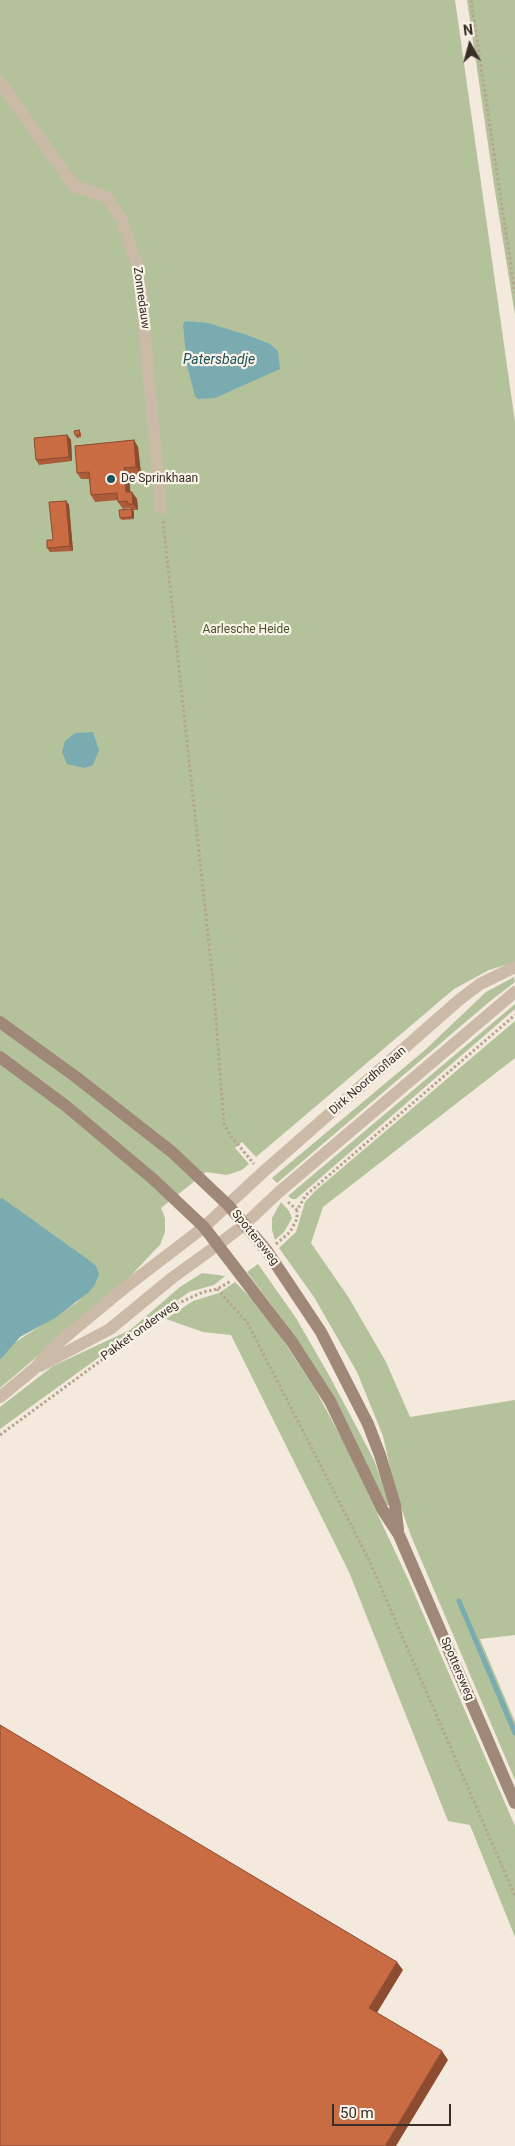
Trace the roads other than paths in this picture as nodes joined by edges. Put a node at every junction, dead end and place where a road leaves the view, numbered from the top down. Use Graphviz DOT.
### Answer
graph roads {
  1 [pos="0,82"];
  2 [pos="161,508"];
  3 [pos="515,967"];
  4 [pos="515,992"];
  5 [pos="0,1022"];
  6 [pos="0,1058"];
  7 [pos="228,1205"];
  8 [pos="245,1224"];
  9 [pos="204,1227"];
  10 [pos="219,1244"];
  11 [pos="34,1369"];
  12 [pos="0,1397"];
  13 [pos="399,1535"];
  14 [pos="515,1803"];
  1 -- 2 [label="street, Zonnedauw"];
  3 -- 7 [label="street, Dirk Noordhoflaan"];
  4 -- 8 [label="street"];
  5 -- 7 [label="main road, Spottersweg"];
  6 -- 9 [label="main road, Spottersweg"];
  7 -- 8 [label="main road, Spottersweg"];
  7 -- 9 [label="street, Dirk Noordhoflaan"];
  8 -- 10 [label="street, Pakket onderweg"];
  8 -- 13 [label="main road, Spottersweg"];
  9 -- 10 [label="main road, Spottersweg"];
  9 -- 11 [label="street, Pakket onderweg"];
  10 -- 11 [label="street, Pakket onderweg"];
  10 -- 13 [label="main road, Spottersweg"];
  11 -- 12 [label="street, Pakket onderweg"];
  13 -- 14 [label="main road, Spottersweg"];
}
